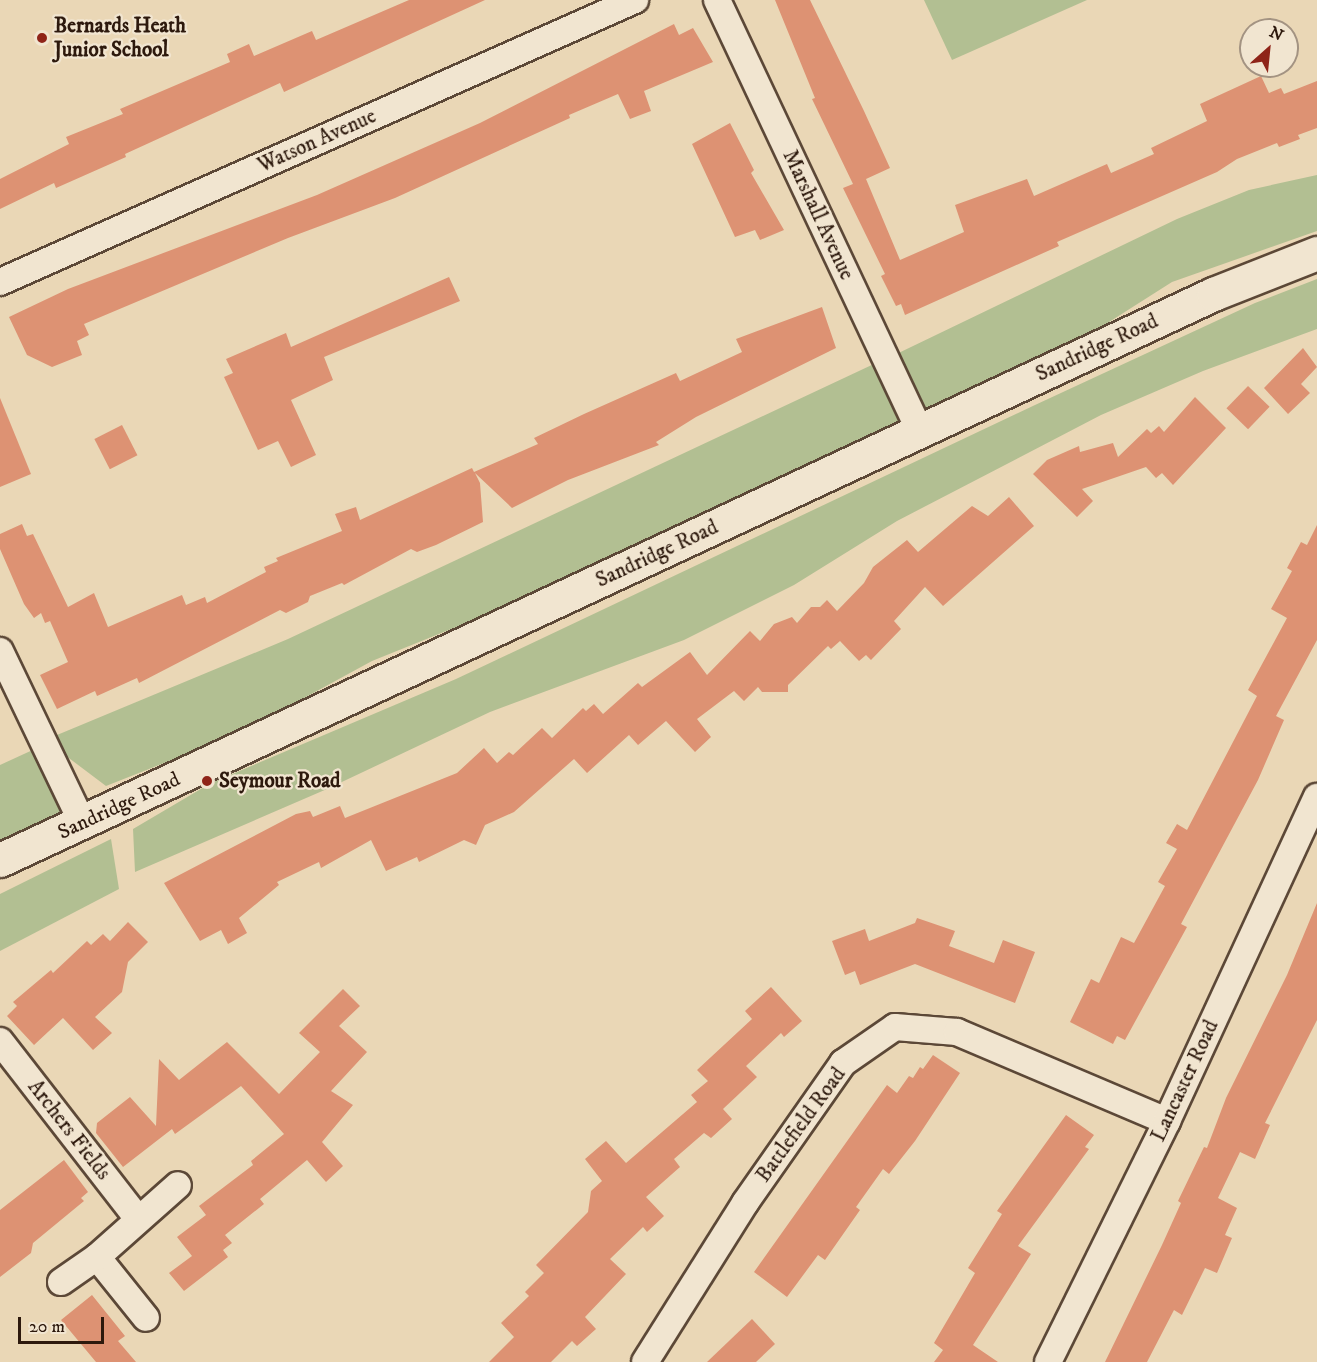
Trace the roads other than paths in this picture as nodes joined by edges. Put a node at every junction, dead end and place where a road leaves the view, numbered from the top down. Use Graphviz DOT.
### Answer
graph roads {
  1 [pos="635,0"];
  2 [pos="717,0"];
  3 [pos="1317,253"];
  4 [pos="0,282"];
  5 [pos="919,430"];
  6 [pos="0,651"];
  7 [pos="1317,797"];
  8 [pos="82,824"];
  9 [pos="0,860"];
  10 [pos="0,1041"];
  11 [pos="1167,1121"];
  12 [pos="178,1185"];
  13 [pos="138,1219"];
  14 [pos="97,1257"];
  15 [pos="61,1282"];
  16 [pos="146,1318"];
  17 [pos="645,1362"];
  18 [pos="1048,1362"];
  1 -- 4 [label="street, Watson Avenue"];
  2 -- 5 [label="street, Marshall Avenue"];
  3 -- 5 [label="main road, Sandridge Road"];
  5 -- 8 [label="main road, Sandridge Road"];
  6 -- 8 [label="street"];
  7 -- 11 [label="street, Lancaster Road"];
  8 -- 9 [label="main road, Sandridge Road"];
  10 -- 13 [label="street, Archers Fields"];
  11 -- 17 [label="street, Battlefield Road"];
  11 -- 18 [label="street, Lancaster Road"];
  12 -- 13 [label="street"];
  13 -- 14 [label="street"];
  14 -- 15 [label="street"];
  14 -- 16 [label="street"];
}
